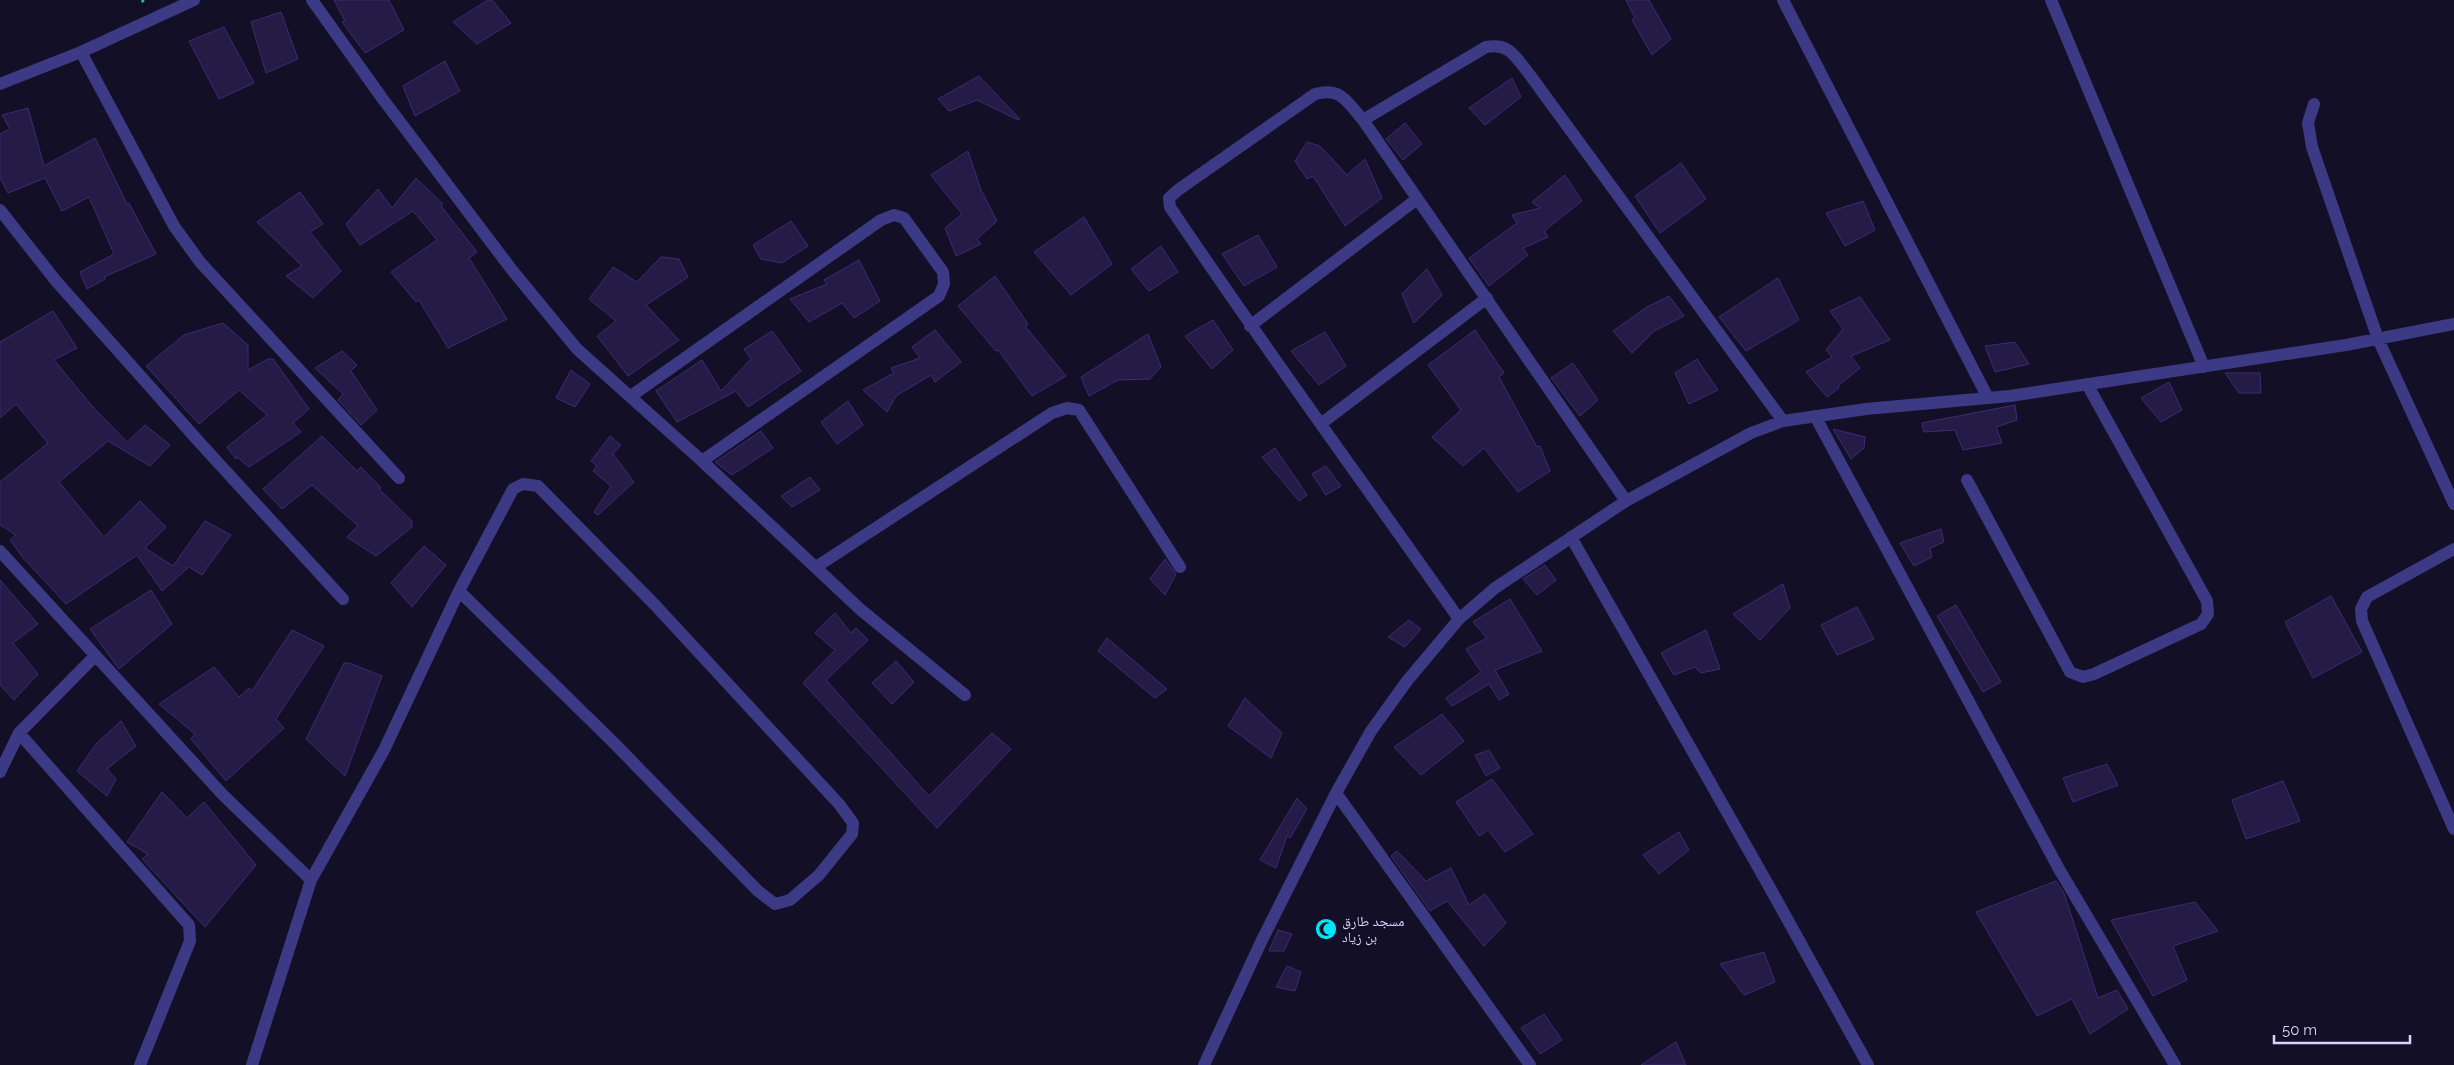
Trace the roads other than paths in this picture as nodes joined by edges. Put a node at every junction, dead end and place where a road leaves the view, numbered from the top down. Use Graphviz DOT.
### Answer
graph roads {
  1 [pos="194,0"];
  2 [pos="312,0"];
  3 [pos="1783,0"];
  4 [pos="2051,0"];
  5 [pos="81,52"];
  6 [pos="0,84"];
  7 [pos="2314,104"];
  8 [pos="1363,120"];
  9 [pos="1417,199"];
  10 [pos="0,210"];
  11 [pos="1486,298"];
  12 [pos="2454,324"];
  13 [pos="1250,326"];
  14 [pos="2378,339"];
  15 [pos="2204,366"];
  16 [pos="2087,384"];
  17 [pos="631,396"];
  18 [pos="1988,398"];
  19 [pos="1815,416"];
  20 [pos="1783,421"];
  21 [pos="1322,423"];
  22 [pos="702,461"];
  23 [pos="399,478"];
  24 [pos="1968,480"];
  25 [pos="1626,501"];
  26 [pos="2454,504"];
  27 [pos="1571,537"];
  28 [pos="2454,550"];
  29 [pos="0,551"];
  30 [pos="1180,567"];
  31 [pos="816,568"];
  32 [pos="459,591"];
  33 [pos="343,599"];
  34 [pos="1459,619"];
  35 [pos="95,656"];
  36 [pos="965,695"];
  37 [pos="19,733"];
  38 [pos="0,772"];
  39 [pos="1336,793"];
  40 [pos="2454,829"];
  41 [pos="311,880"];
  42 [pos="140,1065"];
  43 [pos="252,1065"];
  44 [pos="1204,1065"];
  45 [pos="1530,1065"];
  46 [pos="1868,1065"];
  47 [pos="2175,1065"];
  1 -- 5 [label="street"];
  2 -- 17 [label="street"];
  3 -- 18 [label="street"];
  4 -- 15 [label="street"];
  5 -- 6 [label="street"];
  5 -- 23 [label="street"];
  7 -- 14 [label="street"];
  8 -- 9 [label="street"];
  8 -- 13 [label="street"];
  8 -- 20 [label="street"];
  9 -- 11 [label="street"];
  9 -- 13 [label="street"];
  10 -- 33 [label="street"];
  11 -- 21 [label="street"];
  11 -- 25 [label="street"];
  12 -- 14 [label="street"];
  13 -- 21 [label="street"];
  14 -- 15 [label="street"];
  14 -- 26 [label="street"];
  15 -- 16 [label="street"];
  16 -- 18 [label="street"];
  16 -- 24 [label="street"];
  17 -- 22 [label="street"];
  17 -- 22 [label="street"];
  18 -- 19 [label="street"];
  19 -- 20 [label="street"];
  19 -- 47 [label="street"];
  20 -- 25 [label="street"];
  21 -- 34 [label="street"];
  22 -- 31 [label="street"];
  25 -- 27 [label="street"];
  27 -- 34 [label="street"];
  27 -- 46 [label="street"];
  28 -- 40 [label="street"];
  29 -- 35 [label="street"];
  30 -- 31 [label="street"];
  31 -- 36 [label="street"];
  32 -- 32 [label="street"];
  32 -- 41 [label="street"];
  34 -- 39 [label="street"];
  35 -- 37 [label="street"];
  35 -- 41 [label="street"];
  37 -- 38 [label="street"];
  37 -- 42 [label="street"];
  39 -- 44 [label="street"];
  39 -- 45 [label="street"];
  41 -- 43 [label="street"];
}
